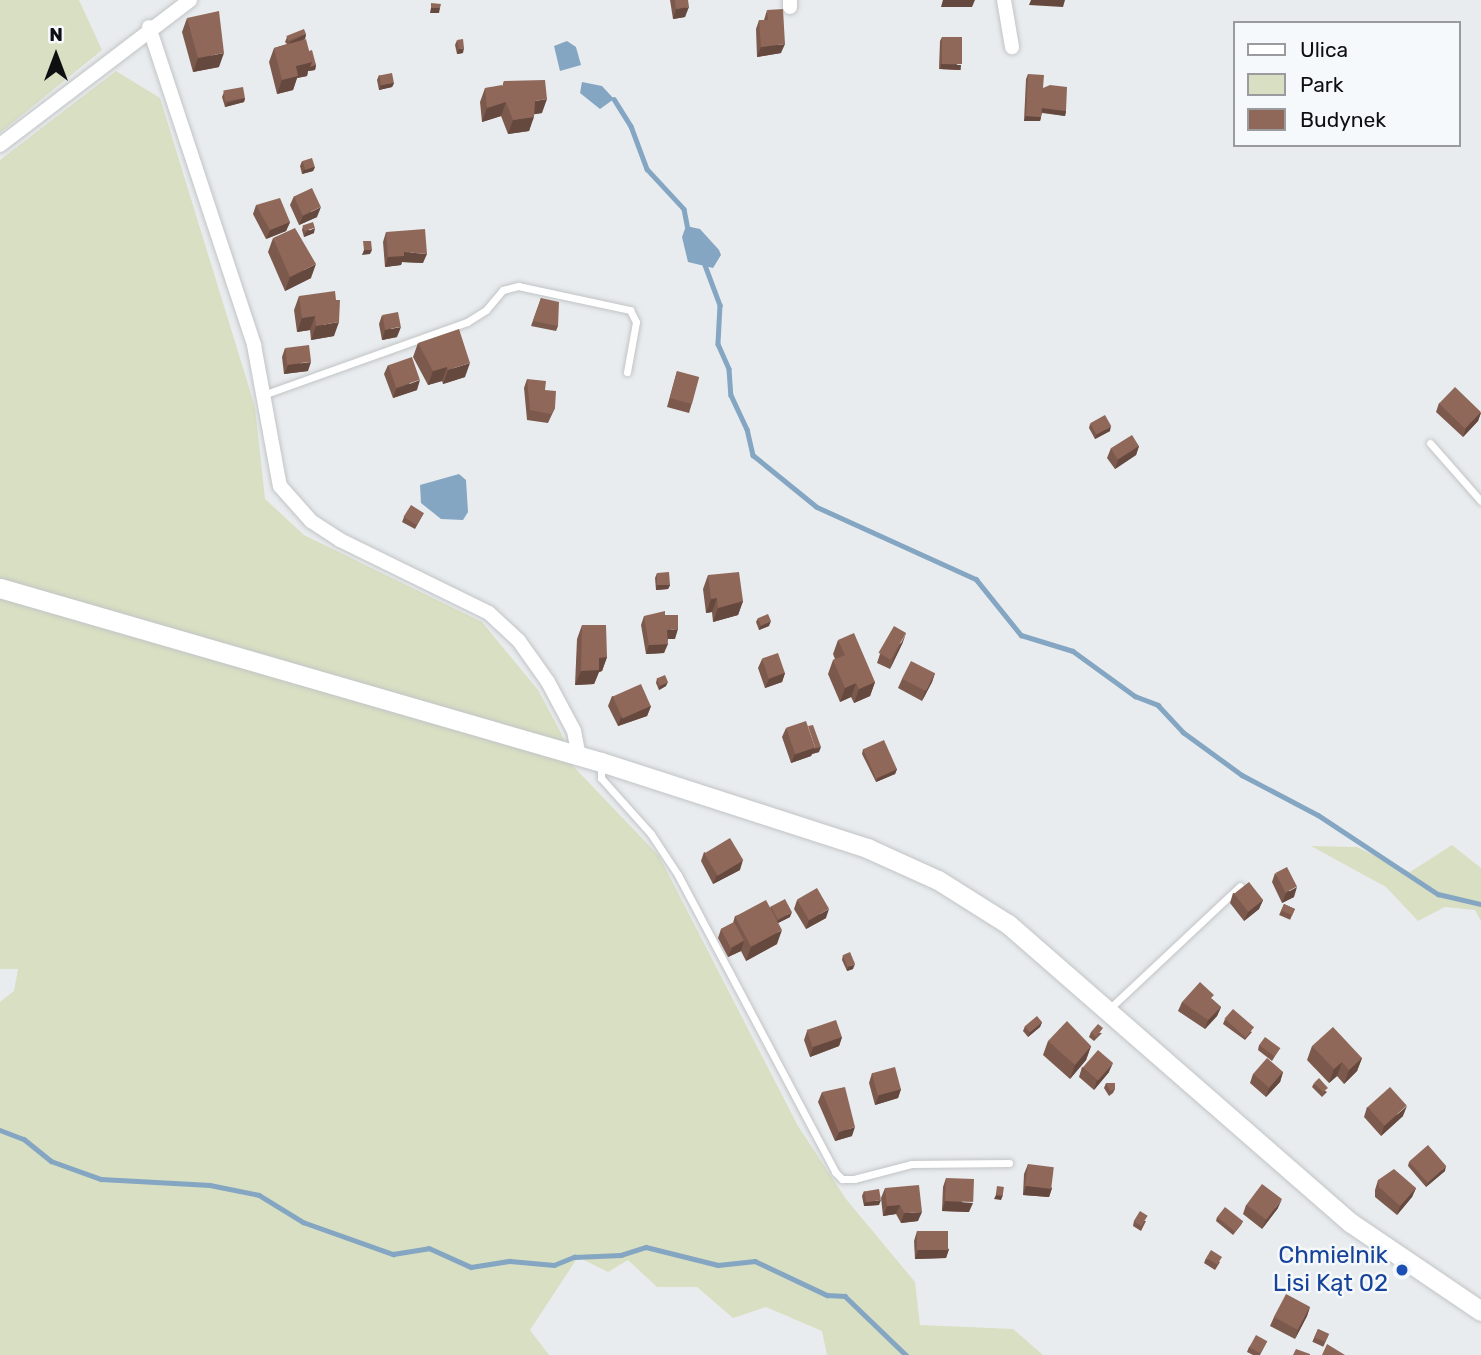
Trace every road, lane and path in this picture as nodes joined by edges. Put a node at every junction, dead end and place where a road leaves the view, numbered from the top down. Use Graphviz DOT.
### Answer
graph roads {
  1 [pos="190,0"];
  2 [pos="1004,0"];
  3 [pos="149,27"];
  4 [pos="1012,47"];
  5 [pos="0,145"];
  6 [pos="627,372"];
  7 [pos="263,395"];
  8 [pos="1430,443"];
  9 [pos="1481,501"];
  10 [pos="0,588"];
  11 [pos="579,756"];
  12 [pos="601,762"];
  13 [pos="1240,886"];
  14 [pos="1108,1010"];
  15 [pos="1009,1163"];
  16 [pos="1481,1311"];
  1 -- 3 [label="street"];
  2 -- 4 [label="street"];
  3 -- 5 [label="street"];
  3 -- 7 [label="street"];
  6 -- 7 [label="lane"];
  7 -- 11 [label="street"];
  8 -- 9 [label="lane"];
  10 -- 11 [label="street"];
  11 -- 12 [label="street"];
  12 -- 14 [label="street"];
  12 -- 15 [label="lane"];
  13 -- 14 [label="lane"];
  14 -- 16 [label="street"];
}
